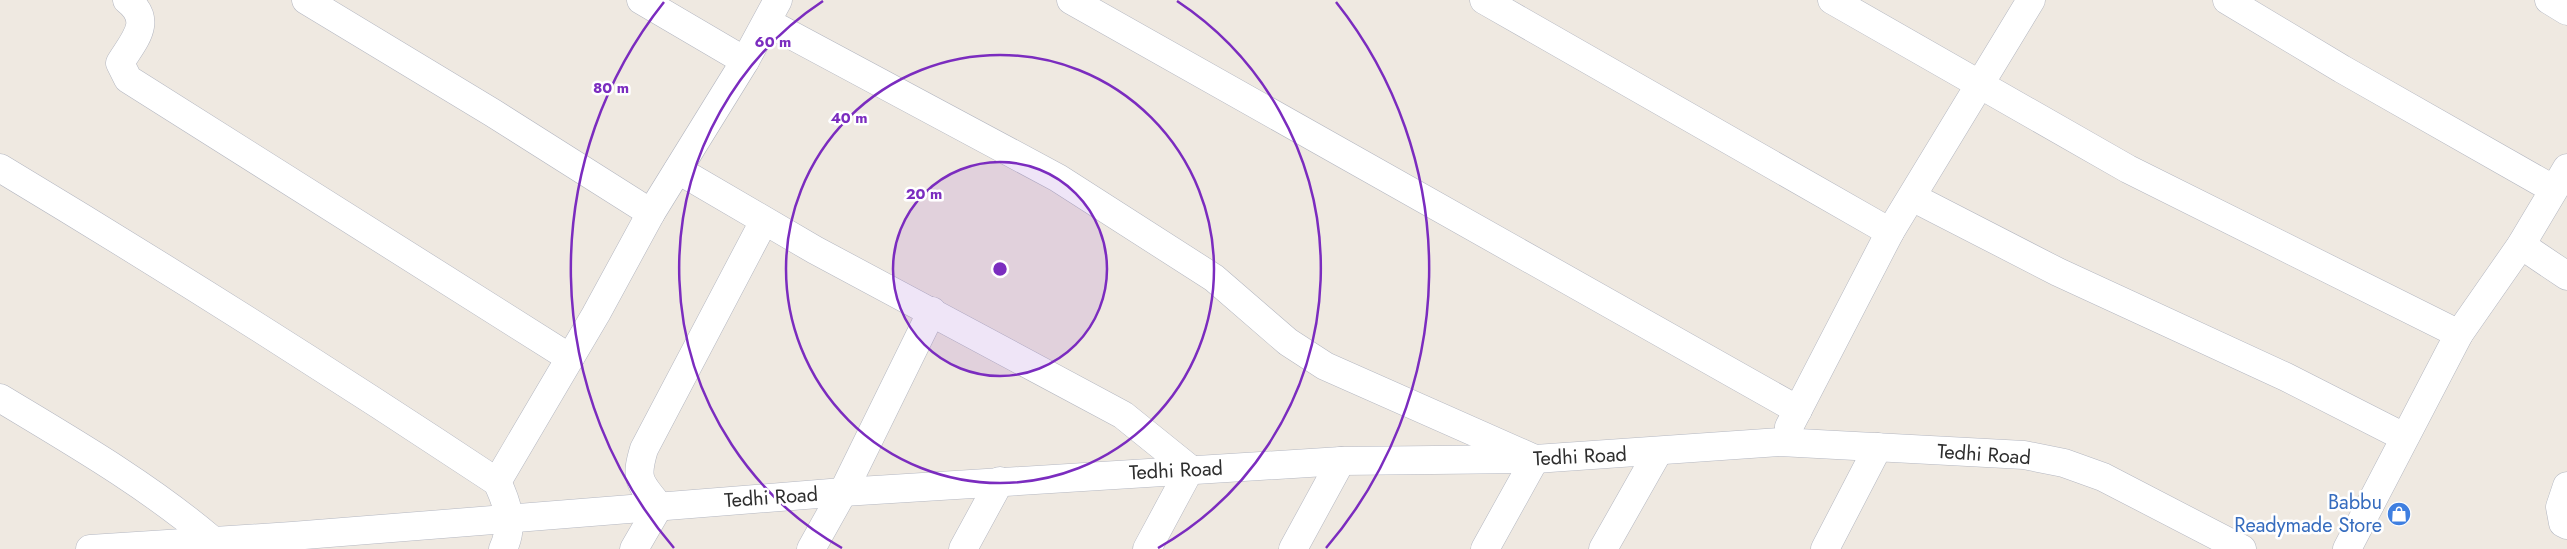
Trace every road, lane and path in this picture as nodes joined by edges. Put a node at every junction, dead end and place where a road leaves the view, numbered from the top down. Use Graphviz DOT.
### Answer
graph roads {
  1 [pos="306,0"];
  2 [pos="641,0"];
  3 [pos="1071,0"];
  4 [pos="1484,0"];
  5 [pos="1832,0"];
  6 [pos="2031,0"];
  7 [pos="2227,0"];
  8 [pos="2549,0"];
  9 [pos="140,5"];
  10 [pos="773,11"];
  11 [pos="2567,11"];
  12 [pos="745,61"];
  13 [pos="1980,86"];
  14 [pos="0,168"];
  15 [pos="678,170"];
  16 [pos="2560,179"];
  17 [pos="1912,197"];
  18 [pos="651,213"];
  19 [pos="764,221"];
  20 [pos="1890,232"];
  21 [pos="2521,245"];
  22 [pos="2567,276"];
  23 [pos="932,311"];
  24 [pos="2459,334"];
  25 [pos="570,358"];
  26 [pos="0,398"];
  27 [pos="1798,410"];
  28 [pos="2404,437"];
  29 [pos="1780,442"];
  30 [pos="1878,447"];
  31 [pos="1658,452"];
  32 [pos="1535,459"];
  33 [pos="1341,461"];
  34 [pos="1190,469"];
  35 [pos="1000,481"];
  36 [pos="497,482"];
  37 [pos="2567,486"];
  38 [pos="843,492"];
  39 [pos="659,506"];
  40 [pos="509,518"];
  41 [pos="2567,525"];
  42 [pos="211,539"];
  43 [pos="289,542"];
  44 [pos="90,549"];
  45 [pos="503,549"];
  46 [pos="634,549"];
  47 [pos="811,549"];
  48 [pos="964,549"];
  49 [pos="1147,549"];
  50 [pos="1293,549"];
  51 [pos="1485,549"];
  52 [pos="1604,549"];
  53 [pos="1825,549"];
  54 [pos="2242,549"];
  55 [pos="2347,549"];
  1 -- 18 [label="street"];
  2 -- 12 [label="street"];
  3 -- 27 [label="street"];
  4 -- 20 [label="street"];
  5 -- 13 [label="street"];
  6 -- 13 [label="street"];
  7 -- 16 [label="street"];
  8 -- 11 [label="street"];
  9 -- 25 [label="street"];
  10 -- 12 [label="street"];
  10 -- 32 [label="street"];
  12 -- 15 [label="street"];
  13 -- 17 [label="street"];
  13 -- 24 [label="street"];
  14 -- 36 [label="street"];
  15 -- 18 [label="street"];
  15 -- 19 [label="street"];
  16 -- 21 [label="street"];
  17 -- 20 [label="street"];
  17 -- 28 [label="street"];
  18 -- 25 [label="street"];
  19 -- 23 [label="street"];
  19 -- 39 [label="street"];
  20 -- 27 [label="street"];
  21 -- 22 [label="street"];
  21 -- 24 [label="street"];
  23 -- 34 [label="street"];
  23 -- 38 [label="street"];
  24 -- 28 [label="street"];
  25 -- 36 [label="street"];
  26 -- 42 [label="street"];
  27 -- 29 [label="street"];
  28 -- 55 [label="street"];
  29 -- 30 [label="street, Tedhi Road"];
  29 -- 31 [label="street, Tedhi Road"];
  30 -- 53 [label="street"];
  30 -- 54 [label="street, Tedhi Road"];
  31 -- 32 [label="street, Tedhi Road"];
  31 -- 52 [label="street"];
  32 -- 33 [label="street, Tedhi Road"];
  32 -- 51 [label="street"];
  33 -- 34 [label="street, Tedhi Road"];
  33 -- 50 [label="street"];
  34 -- 35 [label="street, Tedhi Road"];
  34 -- 49 [label="street"];
  35 -- 38 [label="street, Tedhi Road"];
  35 -- 48 [label="street"];
  36 -- 40 [label="street"];
  37 -- 41 [label="street"];
  38 -- 39 [label="street, Tedhi Road"];
  38 -- 47 [label="street"];
  39 -- 40 [label="street, Tedhi Road"];
  39 -- 46 [label="street"];
  40 -- 43 [label="street, Tedhi Road"];
  40 -- 45 [label="street"];
  42 -- 43 [label="street, Tedhi Road"];
  42 -- 44 [label="street, Tedhi Road"];
}
